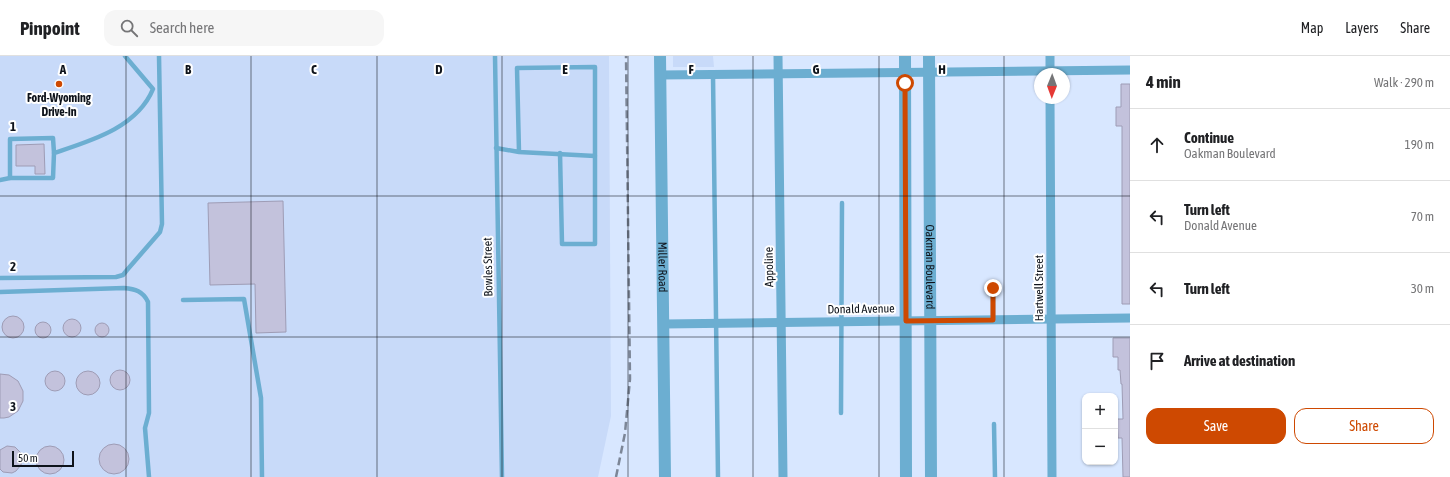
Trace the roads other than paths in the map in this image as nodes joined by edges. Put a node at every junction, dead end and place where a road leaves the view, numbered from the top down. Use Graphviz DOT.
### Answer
graph roads {
  1 [pos="125,56"];
  2 [pos="159,56"];
  3 [pos="494,56"];
  4 [pos="660,56"];
  5 [pos="778,56"];
  6 [pos="905,56"];
  7 [pos="929,56"];
  8 [pos="1050,56"];
  9 [pos="1050,68"];
  10 [pos="1130,70"];
  11 [pos="1070,71"];
  12 [pos="930,72"];
  13 [pos="1034,72"];
  14 [pos="905,73"];
  15 [pos="778,74"];
  16 [pos="660,75"];
  17 [pos="713,75"];
  18 [pos="159,87"];
  19 [pos="153,89"];
  20 [pos="1050,104"];
  21 [pos="496,148"];
  22 [pos="519,152"];
  23 [pos="54,153"];
  24 [pos="560,153"];
  25 [pos="595,156"];
  26 [pos="10,178"];
  27 [pos="0,180"];
  28 [pos="842,203"];
  29 [pos="0,278"];
  30 [pos="993,288"];
  31 [pos="0,292"];
  32 [pos="183,300"];
  33 [pos="1130,318"];
  34 [pos="1051,319"];
  35 [pos="993,320"];
  36 [pos="841,321"];
  37 [pos="906,321"];
  38 [pos="930,321"];
  39 [pos="781,322"];
  40 [pos="716,323"];
  41 [pos="664,324"];
  42 [pos="841,413"];
  43 [pos="994,424"];
  44 [pos="149,477"];
  45 [pos="262,477"];
  46 [pos="502,477"];
  47 [pos="665,477"];
  48 [pos="718,477"];
  49 [pos="783,477"];
  50 [pos="906,477"];
  51 [pos="931,477"];
  52 [pos="995,477"];
  53 [pos="1052,477"];
  1 -- 19 [label="lane"];
  2 -- 18 [label="lane"];
  3 -- 21 [label="lane, Bowles Street"];
  4 -- 16 [label="street, Miller Road"];
  5 -- 15 [label="street, Appoline"];
  6 -- 14 [label="street, Oakman Boulevard"];
  7 -- 12 [label="street, Oakman Boulevard"];
  8 -- 9 [label="street"];
  10 -- 11 [label="street"];
  12 -- 13 [label="street"];
  12 -- 14 [label="street"];
  12 -- 38 [label="street, Oakman Boulevard"];
  14 -- 15 [label="street"];
  14 -- 37 [label="street, Oakman Boulevard"];
  15 -- 17 [label="street"];
  15 -- 39 [label="street, Appoline"];
  16 -- 17 [label="street"];
  16 -- 41 [label="street, Miller Road"];
  17 -- 40 [label="lane"];
  18 -- 19 [label="lane"];
  18 -- 29 [label="lane"];
  19 -- 23 [label="lane"];
  20 -- 34 [label="street, Hartwell Street"];
  21 -- 22 [label="lane"];
  21 -- 46 [label="lane, Bowles Street"];
  22 -- 24 [label="lane"];
  22 -- 25 [label="lane"];
  23 -- 26 [label="lane"];
  23 -- 26 [label="lane"];
  24 -- 25 [label="lane"];
  24 -- 25 [label="lane"];
  26 -- 27 [label="lane"];
  28 -- 36 [label="lane"];
  30 -- 35 [label="lane"];
  31 -- 44 [label="lane"];
  32 -- 45 [label="lane"];
  33 -- 34 [label="street, Donald Avenue"];
  34 -- 35 [label="street, Donald Avenue"];
  34 -- 53 [label="street, Hartwell Street"];
  35 -- 38 [label="street, Donald Avenue"];
  36 -- 37 [label="street, Donald Avenue"];
  36 -- 39 [label="street, Donald Avenue"];
  36 -- 42 [label="lane"];
  37 -- 38 [label="street, Donald Avenue"];
  37 -- 50 [label="street, Oakman Boulevard"];
  38 -- 51 [label="street, Oakman Boulevard"];
  39 -- 40 [label="street, Donald Avenue"];
  39 -- 49 [label="street, Appoline"];
  40 -- 41 [label="street, Donald Avenue"];
  40 -- 48 [label="lane"];
  41 -- 47 [label="street, Miller Road"];
  43 -- 52 [label="lane"];
}
